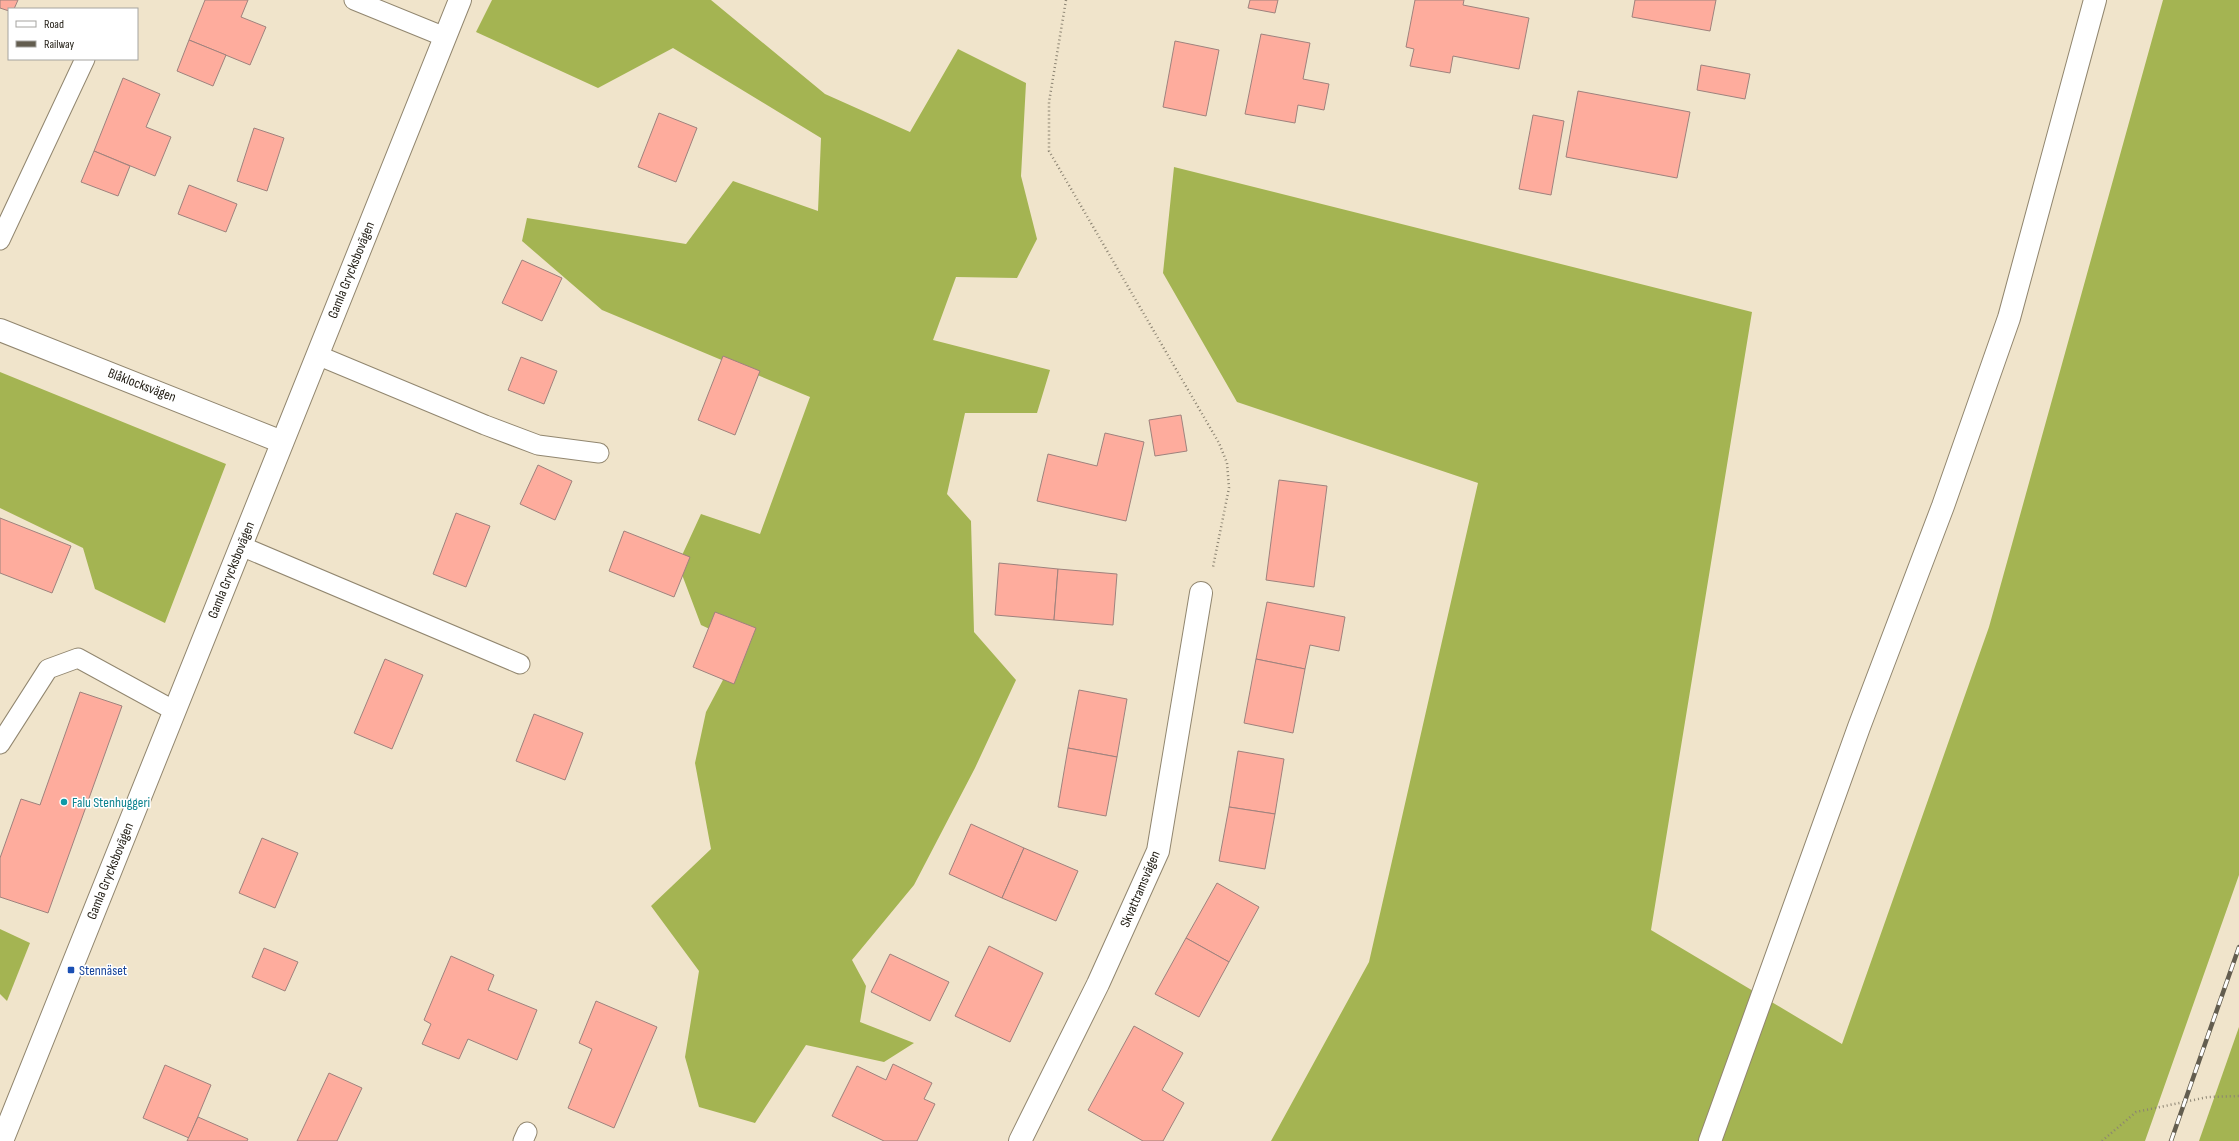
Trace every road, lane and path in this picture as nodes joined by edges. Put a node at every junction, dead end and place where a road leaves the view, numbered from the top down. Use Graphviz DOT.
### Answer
graph roads {
  1 [pos="354,0"];
  2 [pos="460,0"];
  3 [pos="1066,0"];
  4 [pos="2095,0"];
  5 [pos="445,37"];
  6 [pos="86,60"];
  7 [pos="0,240"];
  8 [pos="0,330"];
  9 [pos="317,355"];
  10 [pos="282,442"];
  11 [pos="599,453"];
  12 [pos="241,546"];
  13 [pos="1201,593"];
  14 [pos="520,664"];
  15 [pos="175,711"];
  16 [pos="0,744"];
  17 [pos="2239,1096"];
  18 [pos="7,1140"];
  19 [pos="1020,1141"];
  20 [pos="1710,1141"];
  21 [pos="2102,1141"];
  1 -- 5 [label="lane"];
  2 -- 5 [label="street, Gamla Grycksbovägen"];
  3 -- 13 [label="path"];
  4 -- 20 [label="street"];
  5 -- 9 [label="street, Gamla Grycksbovägen"];
  6 -- 7 [label="lane"];
  8 -- 10 [label="street, Blåklocksvägen"];
  9 -- 10 [label="street, Gamla Grycksbovägen"];
  9 -- 11 [label="lane"];
  10 -- 12 [label="street, Gamla Grycksbovägen"];
  12 -- 14 [label="lane"];
  12 -- 15 [label="street, Gamla Grycksbovägen"];
  13 -- 19 [label="street, Skvattramsvägen"];
  15 -- 16 [label="lane"];
  15 -- 18 [label="street, Gamla Grycksbovägen"];
  17 -- 21 [label="path"];
}
